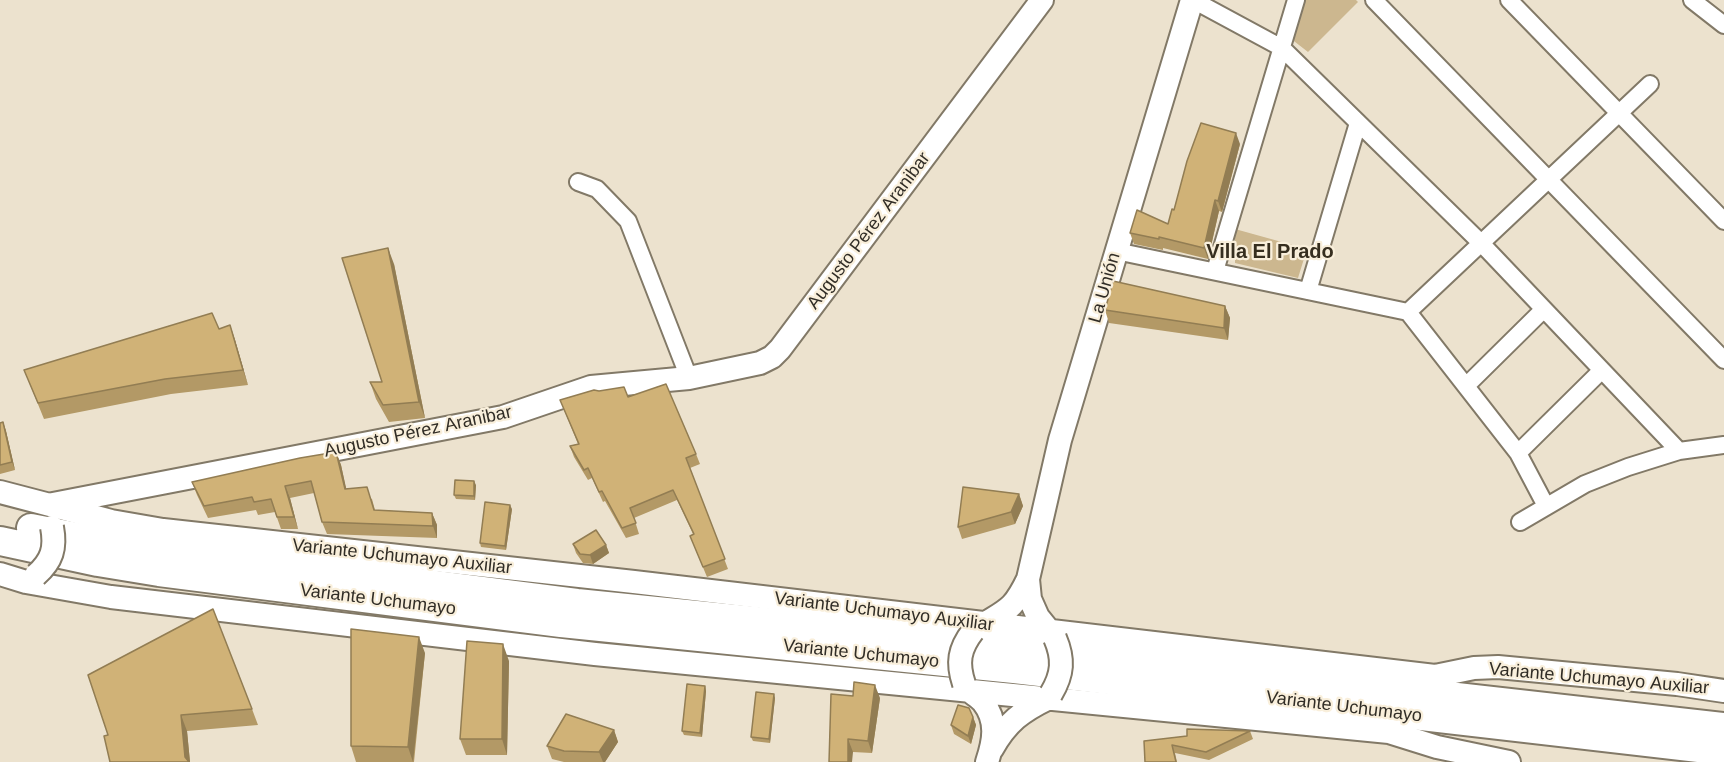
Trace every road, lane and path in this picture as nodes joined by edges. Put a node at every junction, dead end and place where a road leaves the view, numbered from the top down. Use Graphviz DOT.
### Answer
graph roads {
  1 [pos="1042,0"];
  2 [pos="1192,0"];
  3 [pos="1296,0"];
  4 [pos="1374,0"];
  5 [pos="1509,0"];
  6 [pos="1692,0"];
  7 [pos="1724,25"];
  8 [pos="1282,48"];
  9 [pos="1650,84"];
  10 [pos="1619,113"];
  11 [pos="1358,123"];
  12 [pos="1548,180"];
  13 [pos="578,182"];
  14 [pos="1724,221"];
  15 [pos="1481,243"];
  16 [pos="1116,250"];
  17 [pos="1215,271"];
  18 [pos="1308,291"];
  19 [pos="1544,309"];
  20 [pos="1408,312"];
  21 [pos="1724,360"];
  22 [pos="1602,370"];
  23 [pos="689,378"];
  24 [pos="1466,386"];
  25 [pos="1724,445"];
  26 [pos="1679,451"];
  27 [pos="1518,453"];
  28 [pos="0,492"];
  29 [pos="46,505"];
  30 [pos="1546,506"];
  31 [pos="0,522"];
  32 [pos="1520,522"];
  33 [pos="0,541"];
  34 [pos="0,574"];
  35 [pos="31,578"];
  36 [pos="1028,579"];
  37 [pos="979,628"];
  38 [pos="1053,635"];
  39 [pos="1435,676"];
  40 [pos="965,687"];
  41 [pos="1724,691"];
  42 [pos="1050,696"];
  43 [pos="1724,707"];
  44 [pos="1724,727"];
  45 [pos="1389,732"];
  46 [pos="1724,751"];
  47 [pos="988,757"];
  48 [pos="1509,762"];
  49 [pos="1691,762"];
  1 -- 23 [label="main road, Augusto Pérez Aranibar"];
  2 -- 8 [label="street"];
  2 -- 16 [label="main road, La Unión"];
  3 -- 8 [label="street"];
  4 -- 12 [label="street"];
  5 -- 10 [label="street"];
  6 -- 7 [label="street"];
  8 -- 11 [label="street"];
  8 -- 17 [label="street"];
  9 -- 10 [label="street"];
  10 -- 12 [label="street"];
  10 -- 14 [label="street"];
  11 -- 15 [label="street"];
  11 -- 18 [label="street"];
  12 -- 15 [label="street"];
  12 -- 21 [label="street"];
  13 -- 23 [label="street"];
  15 -- 19 [label="street"];
  15 -- 20 [label="street"];
  16 -- 17 [label="street"];
  16 -- 36 [label="main road, La Unión"];
  17 -- 18 [label="street"];
  18 -- 20 [label="street"];
  19 -- 22 [label="street"];
  19 -- 24 [label="street"];
  20 -- 24 [label="street"];
  22 -- 26 [label="street"];
  22 -- 27 [label="street"];
  23 -- 29 [label="main road, Augusto Pérez Aranibar"];
  24 -- 27 [label="street"];
  25 -- 26 [label="street"];
  26 -- 30 [label="street"];
  27 -- 30 [label="street"];
  28 -- 29 [label="main road"];
  29 -- 35 [label="main road, bridge"];
  29 -- 37 [label="main road, Variante Uchumayo Auxiliar"];
  30 -- 32 [label="street"];
  31 -- 44 [label="highway, Variante Uchumayo"];
  33 -- 46 [label="highway, Variante Uchumayo"];
  34 -- 35 [label="main road"];
  35 -- 40 [label="main road"];
  36 -- 37 [label="main road, La Unión"];
  36 -- 38 [label="main road, La Unión"];
  37 -- 38 [label="main road, Variante Uchumayo Auxiliar"];
  37 -- 40 [label="main road, bridge"];
  38 -- 39 [label="main road, Variante Uchumayo Auxiliar"];
  38 -- 42 [label="main road, bridge"];
  39 -- 41 [label="main road, Variante Uchumayo Auxiliar"];
  39 -- 43 [label="highway"];
  40 -- 42 [label="main road"];
  40 -- 47 [label="main road"];
  42 -- 45 [label="main road"];
  42 -- 47 [label="main road"];
  45 -- 48 [label="main road"];
  45 -- 49 [label="highway"];
}
